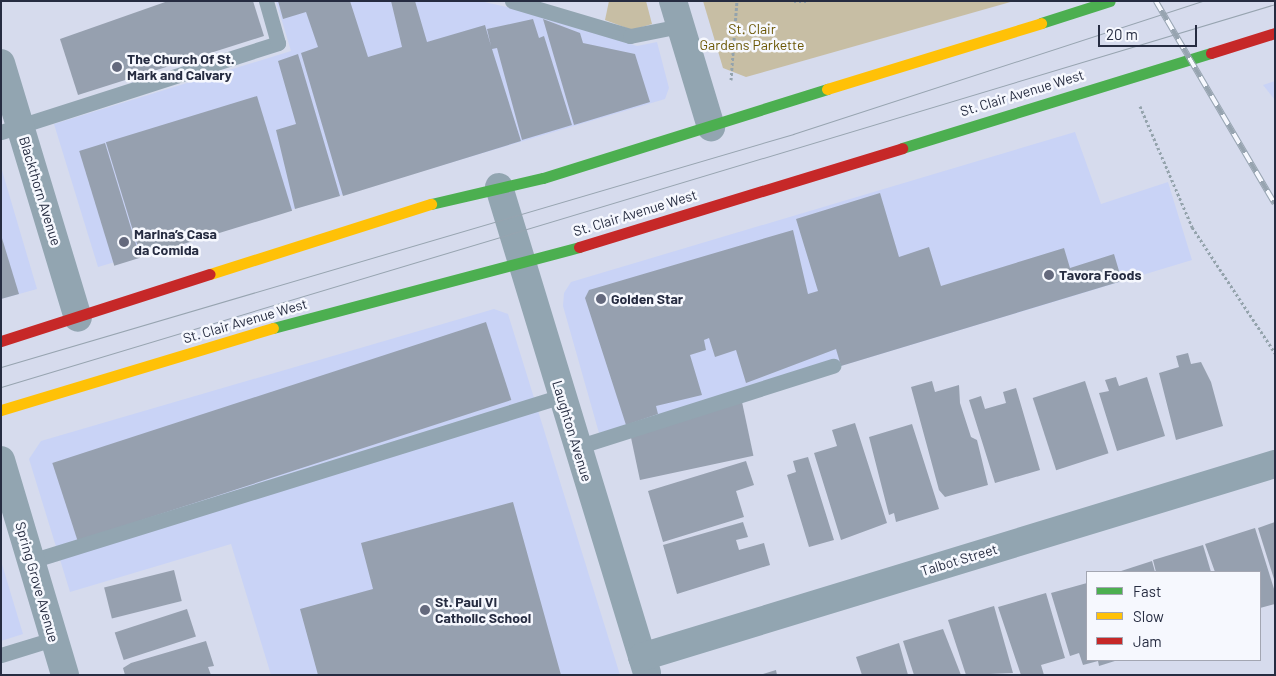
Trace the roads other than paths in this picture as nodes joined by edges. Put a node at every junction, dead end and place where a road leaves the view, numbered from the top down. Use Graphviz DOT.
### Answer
graph roads {
  1 [pos="266,1"];
  2 [pos="512,1"];
  3 [pos="1110,1"];
  4 [pos="677,14"];
  5 [pos="1275,33"];
  6 [pos="1,63"];
  7 [pos="711,127"];
  8 [pos="11,129"];
  9 [pos="499,187"];
  10 [pos="522,260"];
  11 [pos="78,318"];
  12 [pos="1,341"];
  13 [pos="833,366"];
  14 [pos="562,396"];
  15 [pos="1,410"];
  16 [pos="577,447"];
  17 [pos="1,460"];
  18 [pos="1275,464"];
  19 [pos="30,561"];
  20 [pos="53,638"];
  21 [pos="1,655"];
  22 [pos="645,666"];
  23 [pos="64,675"];
  1 -- 8 [label="lane"];
  2 -- 4 [label="lane"];
  3 -- 7 [label="main road"];
  4 -- 7 [label="street"];
  5 -- 10 [label="main road, St. Clair Avenue West"];
  6 -- 8 [label="street, Blackthorn Avenue"];
  7 -- 9 [label="main road"];
  8 -- 11 [label="street, Blackthorn Avenue"];
  9 -- 10 [label="street, Laughton Avenue"];
  9 -- 11 [label="main road"];
  10 -- 14 [label="street, Laughton Avenue"];
  10 -- 15 [label="main road, St. Clair Avenue West"];
  11 -- 12 [label="main road"];
  13 -- 16 [label="lane"];
  14 -- 16 [label="street, Laughton Avenue"];
  14 -- 19 [label="lane"];
  16 -- 22 [label="street, Laughton Avenue"];
  17 -- 19 [label="street, Spring Grove Avenue"];
  18 -- 22 [label="street, Talbot Street"];
  19 -- 20 [label="street, Spring Grove Avenue"];
  20 -- 21 [label="lane"];
  20 -- 23 [label="street, Spring Grove Avenue"];
}
